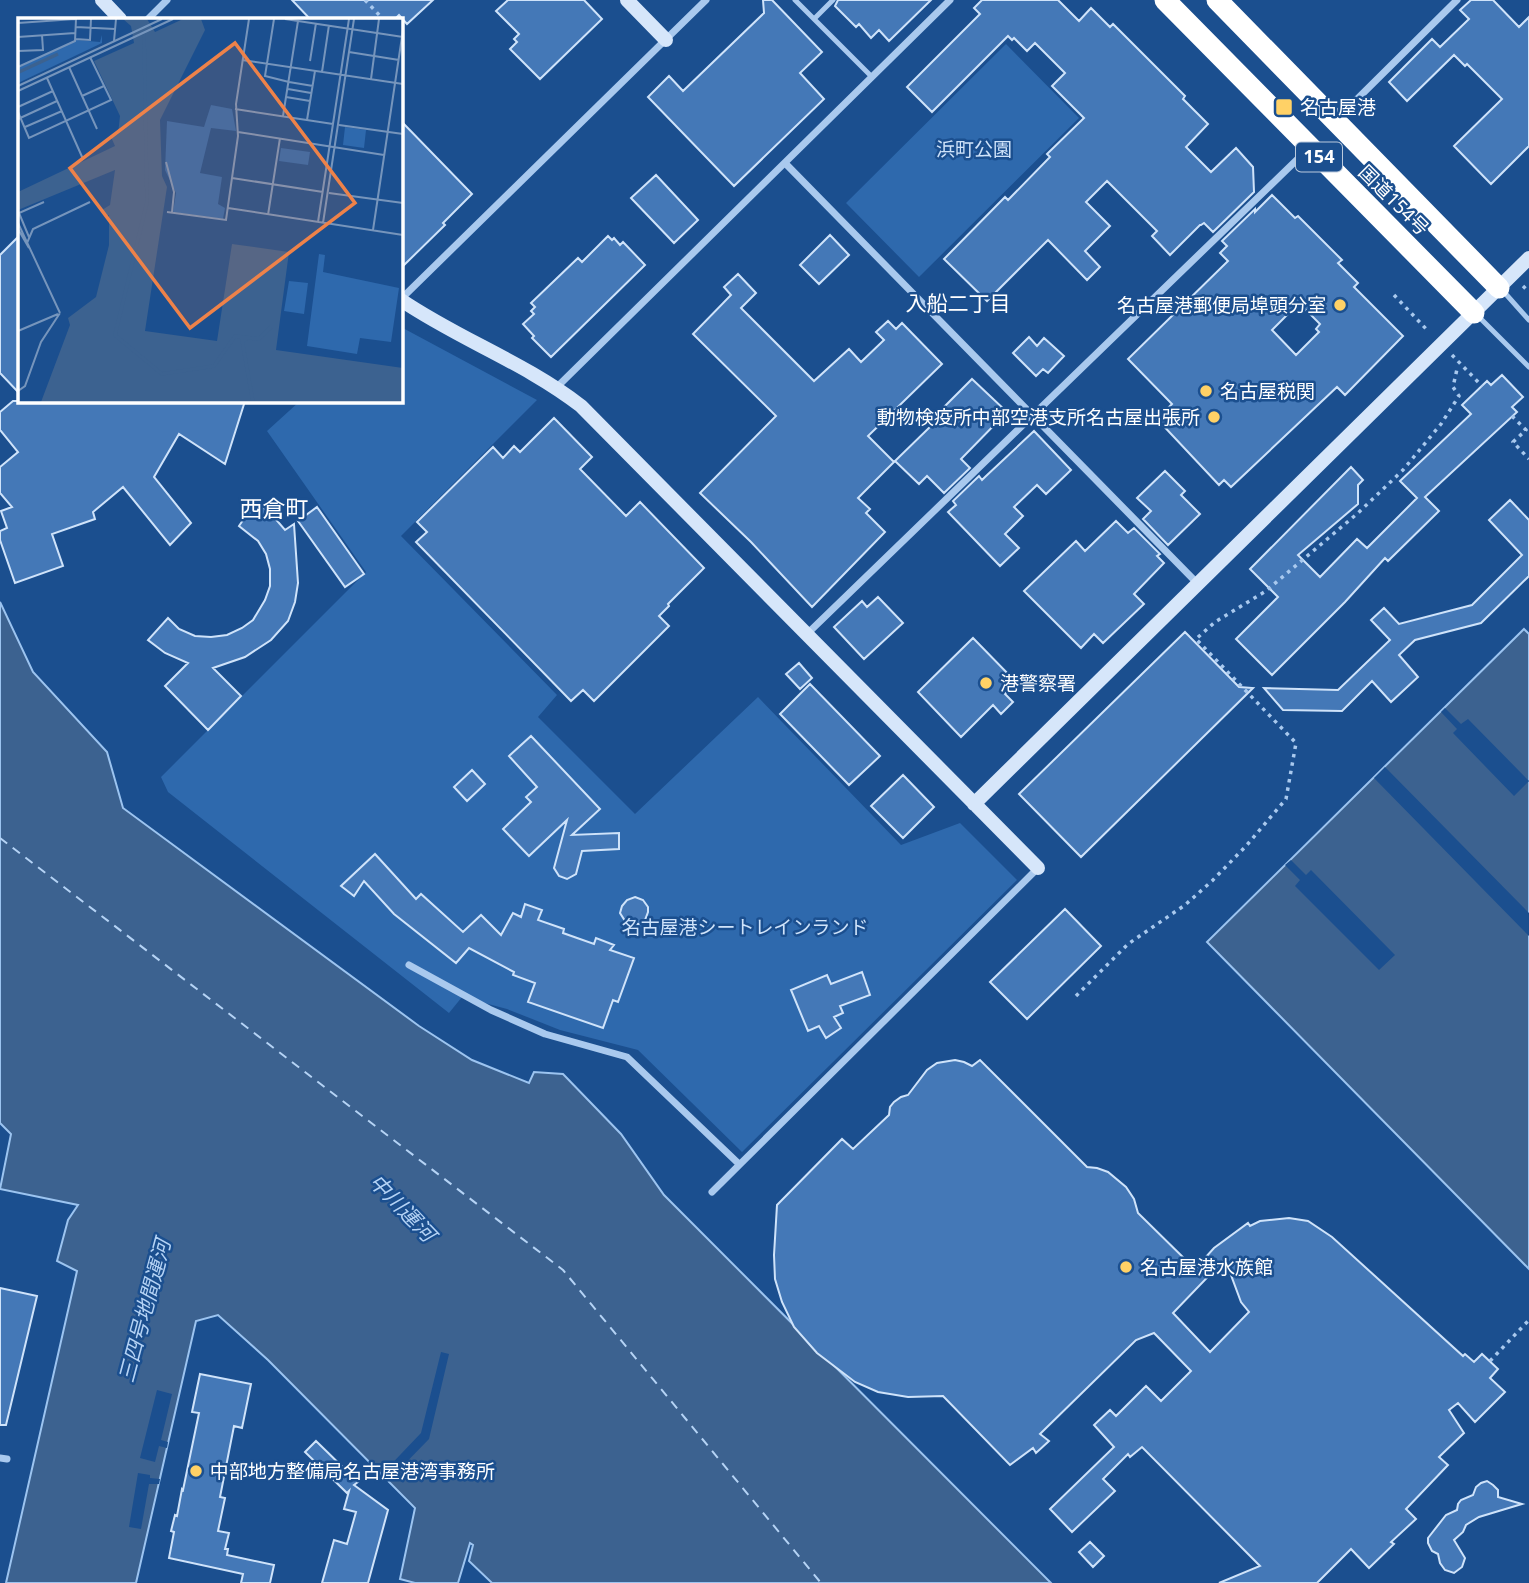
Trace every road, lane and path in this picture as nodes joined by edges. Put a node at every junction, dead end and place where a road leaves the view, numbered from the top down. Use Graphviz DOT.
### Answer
graph roads {
  1 [pos="102,0"];
  2 [pos="167,0"];
  3 [pos="365,0"];
  4 [pos="627,0"];
  5 [pos="706,0"];
  6 [pos="795,0"];
  7 [pos="832,0"];
  8 [pos="950,0"];
  9 [pos="1165,0"];
  10 [pos="1217,0"];
  11 [pos="1457,0"];
  12 [pos="119,18"];
  13 [pos="149,18"];
  14 [pos="382,18"];
  15 [pos="814,19"];
  16 [pos="666,40"];
  17 [pos="872,78"];
  18 [pos="1335,121"];
  19 [pos="1310,147"];
  20 [pos="785,163"];
  21 [pos="1529,258"];
  22 [pos="1499,288"];
  23 [pos="1394,295"];
  24 [pos="402,299"];
  25 [pos="402,301"];
  26 [pos="1474,313"];
  27 [pos="1529,320"];
  28 [pos="1423,325"];
  29 [pos="1529,367"];
  30 [pos="1457,369"];
  31 [pos="556,387"];
  32 [pos="1032,415"];
  33 [pos="1512,416"];
  34 [pos="1529,458"];
  35 [pos="1198,584"];
  36 [pos="807,634"];
  37 [pos="974,804"];
  38 [pos="1038,868"];
  39 [pos="409,965"];
  40 [pos="1076,996"];
  41 [pos="739,1164"];
  42 [pos="712,1192"];
  43 [pos="1529,1320"];
  44 [pos="1489,1361"];
  1 -- 12 [label="street"];
  2 -- 13 [label="street"];
  3 -- 14 [label="path"];
  4 -- 16 [label="street"];
  5 -- 16 [label="street"];
  6 -- 15 [label="lane"];
  7 -- 15 [label="lane"];
  8 -- 17 [label="street"];
  9 -- 19 [label="highway, 国道154号 / 154"];
  10 -- 18 [label="highway, 国道154号 / 154"];
  11 -- 18 [label="street"];
  15 -- 17 [label="lane"];
  16 -- 24 [label="street"];
  17 -- 20 [label="street"];
  18 -- 22 [label="highway, 国道154号 / 154"];
  19 -- 26 [label="highway, 国道154号 / 154"];
  19 -- 32 [label="street"];
  20 -- 31 [label="street"];
  20 -- 32 [label="street"];
  21 -- 22 [label="street"];
  22 -- 26 [label="street"];
  22 -- 27 [label="lane"];
  23 -- 28 [label="path"];
  25 -- 31 [label="street"];
  26 -- 29 [label="lane"];
  26 -- 35 [label="street"];
  30 -- 40 [label="path"];
  31 -- 36 [label="street"];
  32 -- 35 [label="street"];
  32 -- 36 [label="street"];
  33 -- 34 [label="path"];
  35 -- 37 [label="street"];
  36 -- 37 [label="street"];
  37 -- 38 [label="street"];
  38 -- 41 [label="street"];
  39 -- 41 [label="street"];
  41 -- 42 [label="street"];
  43 -- 44 [label="path"];
}
